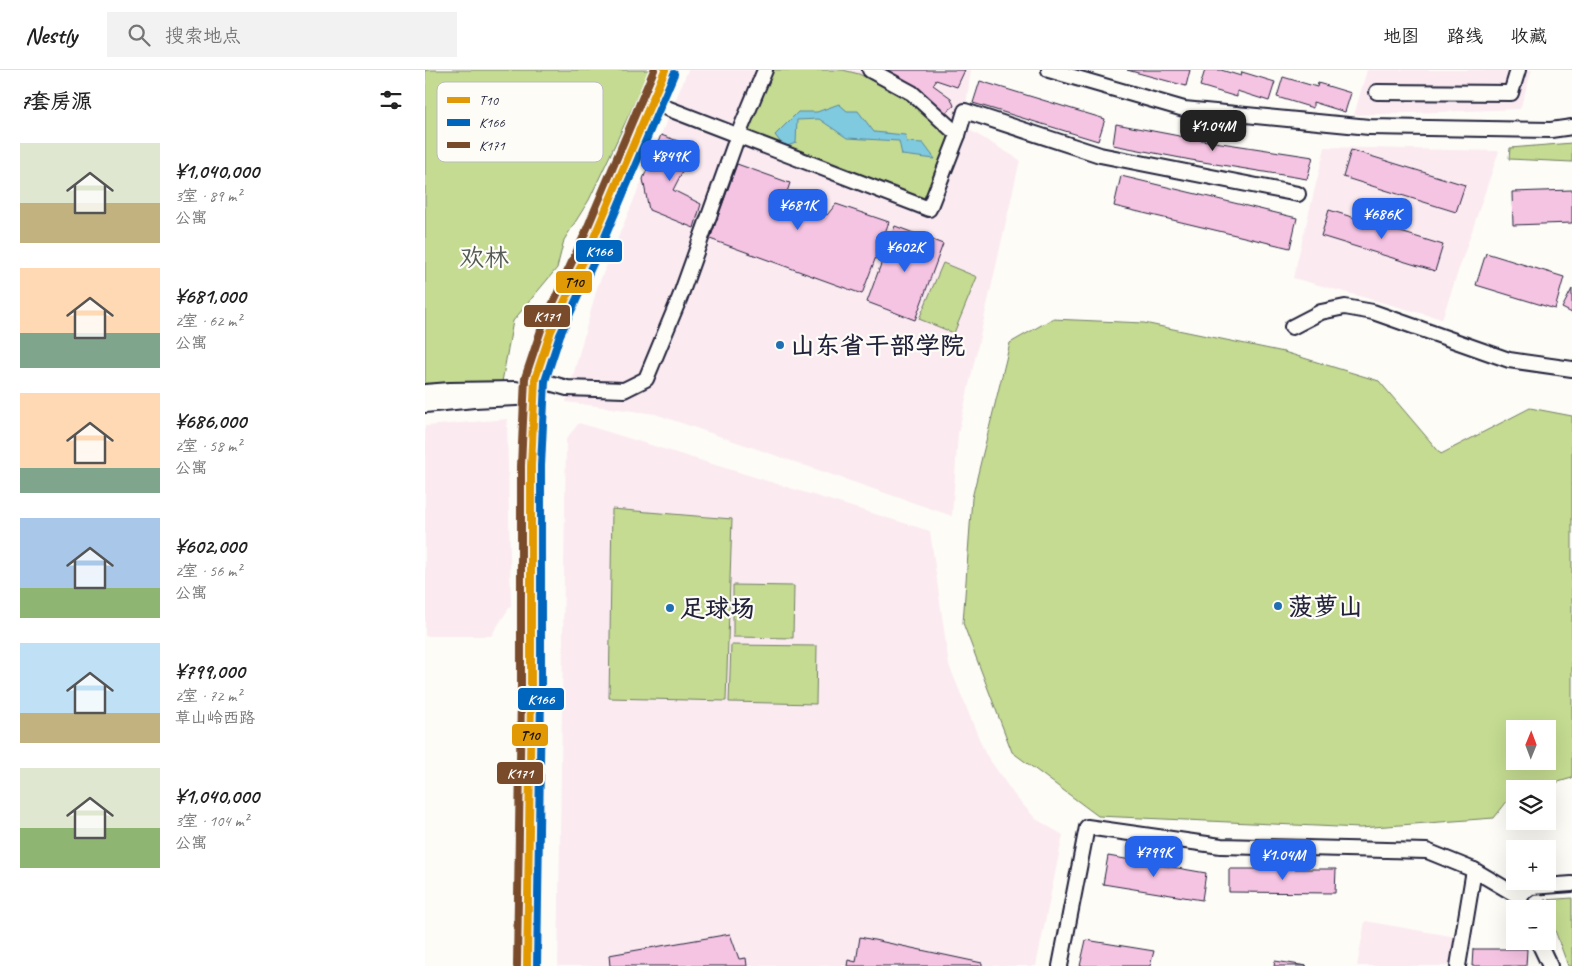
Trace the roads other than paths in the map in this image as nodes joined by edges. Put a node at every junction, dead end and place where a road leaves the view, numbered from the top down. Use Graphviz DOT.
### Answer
graph roads {
  1 [pos="665,70"];
  2 [pos="765,70"];
  3 [pos="870,70"];
  4 [pos="1049,70"];
  5 [pos="1518,70"];
  6 [pos="1377,92"];
  7 [pos="651,102"];
  8 [pos="1572,127"];
  9 [pos="738,135"];
  10 [pos="958,135"];
  11 [pos="1298,194"];
  12 [pos="1292,327"];
  13 [pos="1572,369"];
  14 [pos="535,379"];
  15 [pos="425,392"];
  16 [pos="535,397"];
  17 [pos="425,405"];
  18 [pos="1474,870"];
  19 [pos="1572,884"];
  20 [pos="1518,900"];
  21 [pos="1522,900"];
  22 [pos="1542,950"];
  23 [pos="527,966"];
  24 [pos="1060,966"];
  25 [pos="1458,966"];
  26 [pos="1550,966"];
  1 -- 7 [label="main road"];
  2 -- 9 [label="street"];
  3 -- 10 [label="street"];
  4 -- 8 [label="street"];
  5 -- 6 [label="street"];
  7 -- 9 [label="street"];
  7 -- 14 [label="main road"];
  9 -- 10 [label="street"];
  9 -- 14 [label="street"];
  10 -- 11 [label="street"];
  12 -- 13 [label="street"];
  14 -- 16 [label="main road"];
  15 -- 16 [label="street"];
  16 -- 17 [label="street"];
  16 -- 23 [label="main road"];
  18 -- 20 [label="street"];
  18 -- 24 [label="street"];
  18 -- 25 [label="street"];
  19 -- 21 [label="street"];
  22 -- 26 [label="street"];
}
